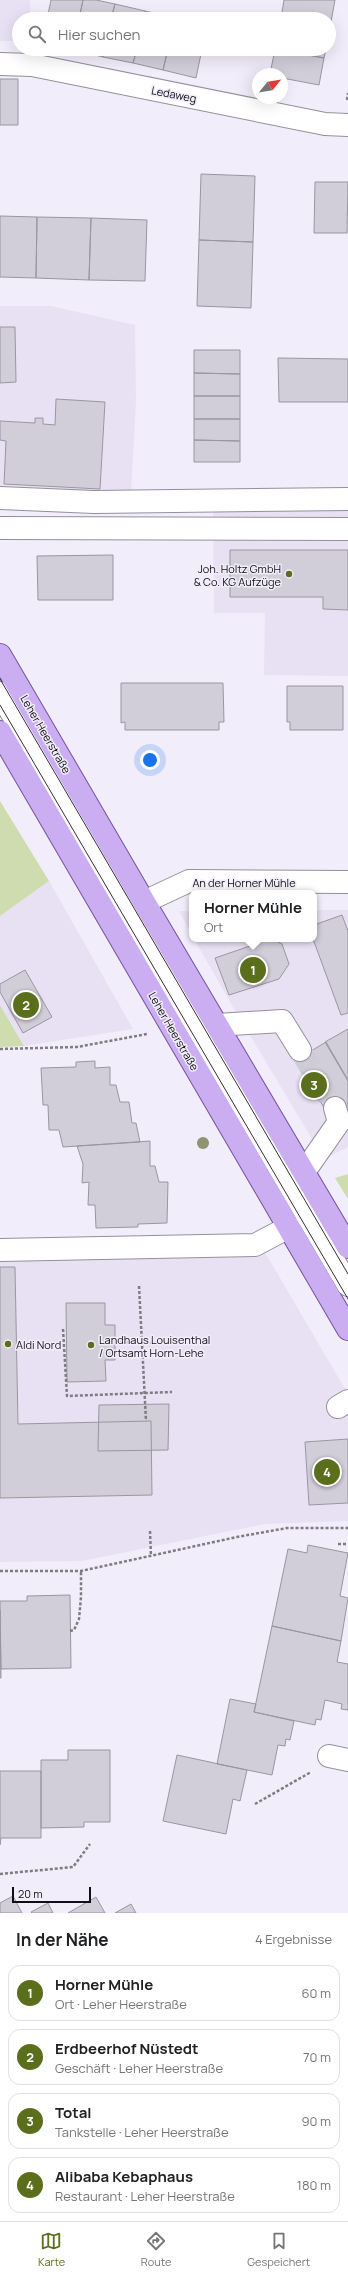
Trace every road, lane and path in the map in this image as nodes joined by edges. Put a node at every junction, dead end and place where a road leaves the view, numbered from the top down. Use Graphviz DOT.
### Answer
graph roads {
  1 [pos="0,64"];
  2 [pos="348,125"];
  3 [pos="0,498"];
  4 [pos="348,499"];
  5 [pos="0,528"];
  6 [pos="348,528"];
  7 [pos="0,654"];
  8 [pos="0,693"];
  9 [pos="0,732"];
  10 [pos="348,882"];
  11 [pos="144,902"];
  12 [pos="218,1025"];
  13 [pos="173,1030"];
  14 [pos="0,1049"];
  15 [pos="300,1050"];
  16 [pos="341,1117"];
  17 [pos="304,1172"];
  18 [pos="289,1227"];
  19 [pos="348,1247"];
  20 [pos="0,1250"];
  21 [pos="348,1285"];
  22 [pos="139,1286"];
  23 [pos="63,1329"];
  24 [pos="348,1329"];
  25 [pos="115,1342"];
  26 [pos="142,1342"];
  27 [pos="164,1343"];
  28 [pos="172,1392"];
  29 [pos="145,1394"];
  30 [pos="146,1421"];
  31 [pos="348,1528"];
  32 [pos="150,1531"];
  33 [pos="338,1544"];
  34 [pos="348,1544"];
  35 [pos="151,1556"];
  36 [pos="0,1571"];
  37 [pos="81,1571"];
  38 [pos="70,1631"];
  39 [pos="313,1771"];
  40 [pos="255,1804"];
  41 [pos="90,1844"];
  42 [pos="0,1874"];
  1 -- 2 [label="street, Ledaweg"];
  3 -- 4 [label="street"];
  5 -- 6 [label="street"];
  7 -- 11 [label="main road, Leher Heerstraße"];
  8 -- 21 [label="street"];
  9 -- 13 [label="main road, Leher Heerstraße"];
  10 -- 11 [label="street, An der Horner Mühle"];
  11 -- 12 [label="main road, Leher Heerstraße"];
  12 -- 15 [label="street"];
  12 -- 17 [label="main road, Leher Heerstraße"];
  13 -- 14 [label="path"];
  13 -- 18 [label="main road, Leher Heerstraße"];
  16 -- 17 [label="street"];
  17 -- 19 [label="main road, Leher Heerstraße"];
  18 -- 20 [label="street"];
  18 -- 24 [label="main road, Leher Heerstraße"];
  22 -- 26 [label="path"];
  23 -- 29 [label="path"];
  25 -- 26 [label="path"];
  26 -- 27 [label="path"];
  26 -- 29 [label="path"];
  28 -- 29 [label="path"];
  29 -- 30 [label="path"];
  31 -- 35 [label="path"];
  32 -- 35 [label="path"];
  33 -- 34 [label="path"];
  35 -- 37 [label="path"];
  36 -- 37 [label="path"];
  37 -- 38 [label="path"];
  39 -- 40 [label="path"];
  41 -- 42 [label="path"];
}
